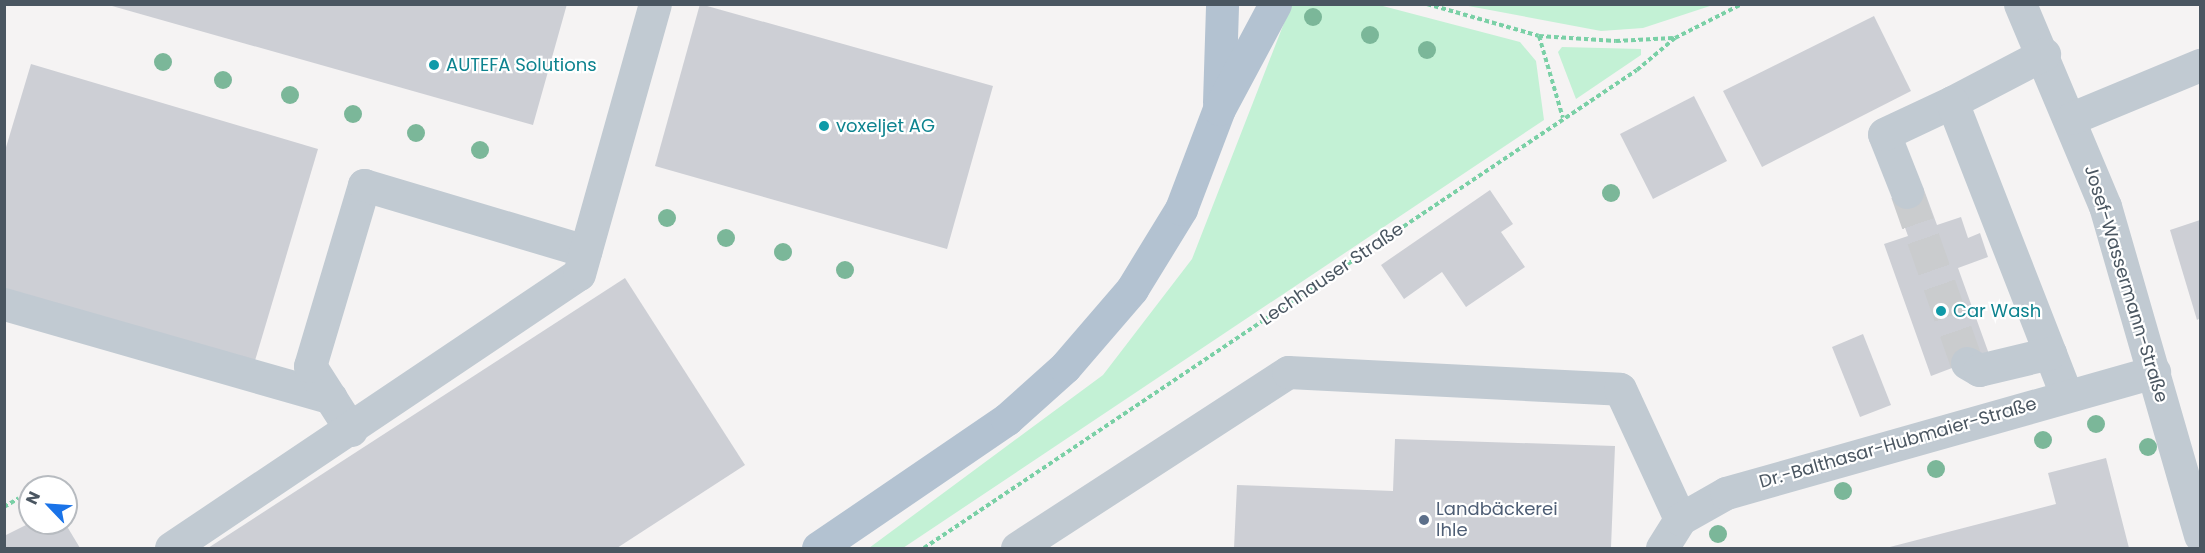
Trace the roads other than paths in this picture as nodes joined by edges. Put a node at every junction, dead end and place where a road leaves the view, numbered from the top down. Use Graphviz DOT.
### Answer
graph roads {
  1 [pos="655,4"];
  2 [pos="1222,4"];
  3 [pos="1275,4"];
  4 [pos="2020,4"];
  5 [pos="2044,54"];
  6 [pos="2200,65"];
  7 [pos="1952,102"];
  8 [pos="1219,109"];
  9 [pos="2072,118"];
  10 [pos="1906,192"];
  11 [pos="585,250"];
  12 [pos="4,304"];
  13 [pos="2050,353"];
  14 [pos="1967,363"];
  15 [pos="2154,372"];
  16 [pos="2066,394"];
  17 [pos="331,398"];
  18 [pos="351,430"];
  19 [pos="1680,519"];
  20 [pos="2200,536"];
  21 [pos="171,549"];
  22 [pos="818,549"];
  23 [pos="1017,549"];
  24 [pos="1662,549"];
  1 -- 11 [label="street"];
  2 -- 8 [label="main road"];
  3 -- 8 [label="main road"];
  4 -- 5 [label="street, Josef-Wassermann-Straße"];
  5 -- 7 [label="street"];
  5 -- 9 [label="street, Josef-Wassermann-Straße"];
  6 -- 9 [label="street"];
  7 -- 10 [label="street"];
  7 -- 13 [label="street"];
  8 -- 22 [label="main road"];
  9 -- 15 [label="street, Josef-Wassermann-Straße"];
  11 -- 17 [label="street"];
  11 -- 18 [label="street"];
  12 -- 17 [label="street"];
  13 -- 14 [label="street"];
  13 -- 16 [label="street"];
  15 -- 16 [label="street, Dr.-Balthasar-Hubmaier-Straße"];
  15 -- 20 [label="street, Josef-Wassermann-Straße"];
  16 -- 19 [label="street, Dr.-Balthasar-Hubmaier-Straße"];
  17 -- 18 [label="street"];
  18 -- 21 [label="street"];
  19 -- 23 [label="street"];
  19 -- 24 [label="street, Dr.-Balthasar-Hubmaier-Straße"];
}
